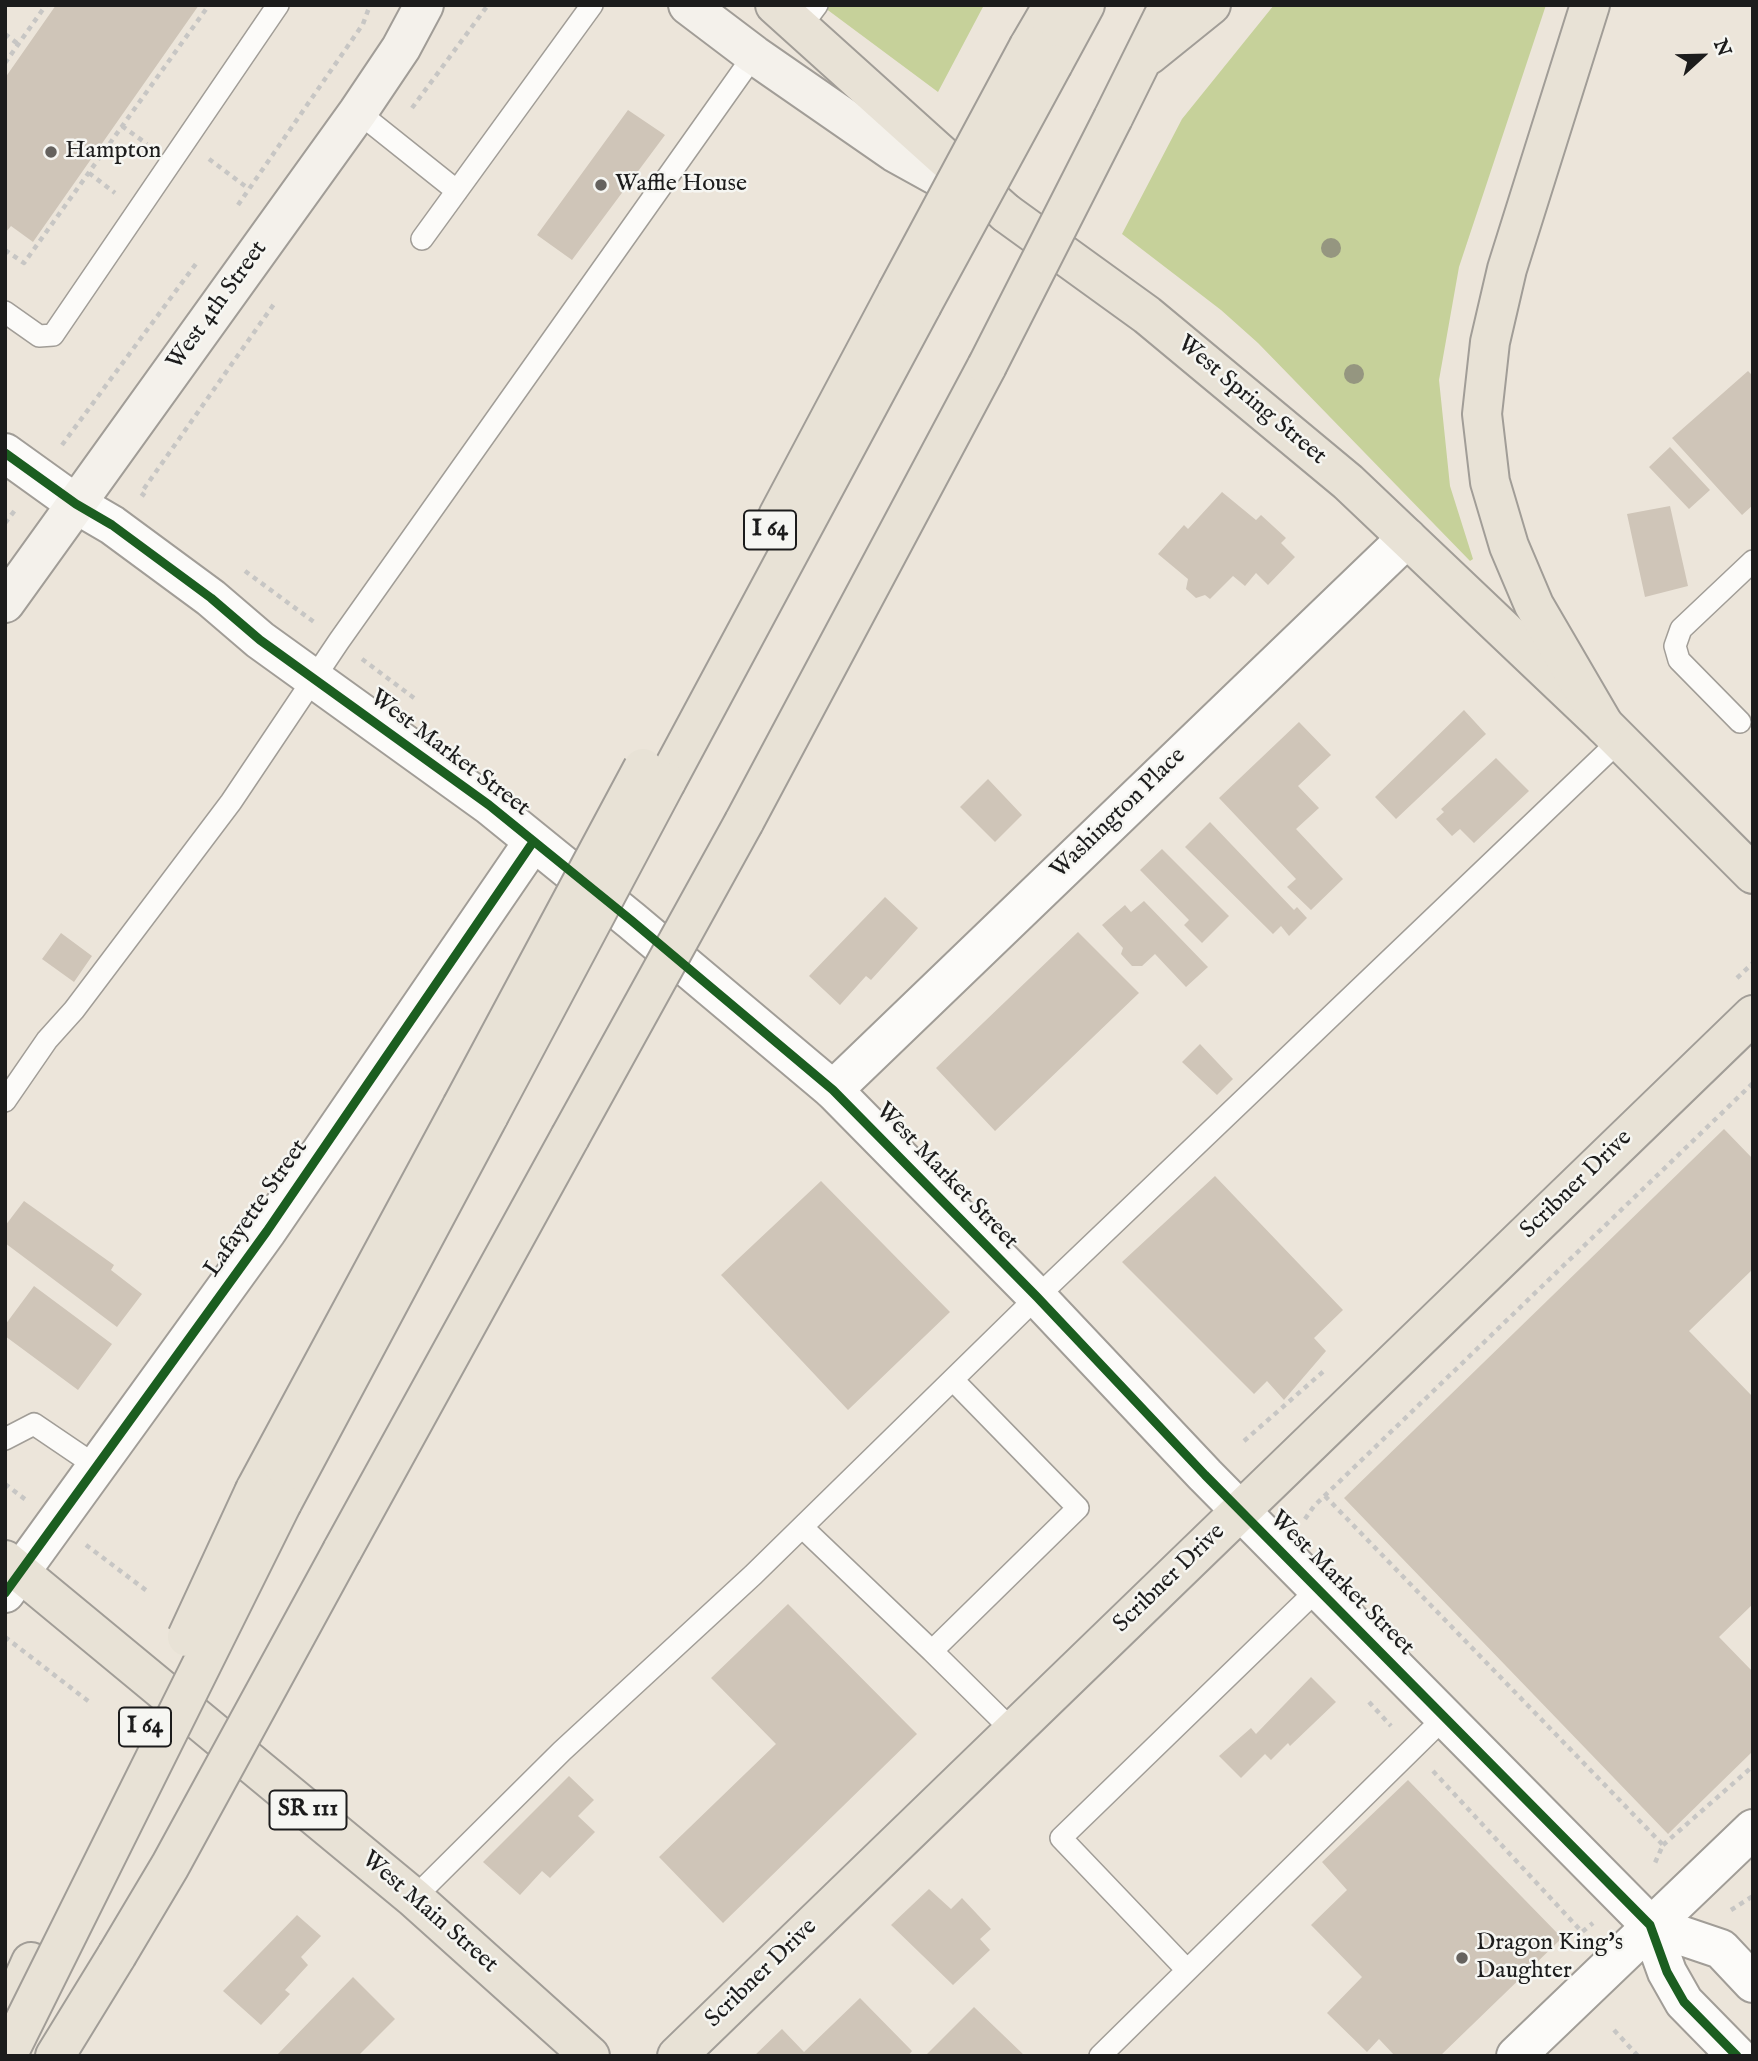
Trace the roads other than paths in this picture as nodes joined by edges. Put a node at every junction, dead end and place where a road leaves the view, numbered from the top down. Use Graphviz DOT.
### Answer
graph roads {
  1 [pos="278,5"];
  2 [pos="424,5"];
  3 [pos="592,5"];
  4 [pos="688,5"];
  5 [pos="1031,5"];
  6 [pos="1053,5"];
  7 [pos="1085,5"];
  8 [pos="1169,5"];
  9 [pos="1211,5"];
  10 [pos="1590,5"];
  11 [pos="797,13"];
  12 [pos="754,55"];
  13 [pos="1041,55"];
  14 [pos="1140,63"];
  15 [pos="358,112"];
  16 [pos="457,191"];
  17 [pos="1006,213"];
  18 [pos="422,239"];
  19 [pos="5,312"];
  20 [pos="5,453"];
  21 [pos="75,504"];
  22 [pos="1407,538"];
  23 [pos="1753,561"];
  24 [pos="5,603"];
  25 [pos="313,678"];
  26 [pos="1740,722"];
  27 [pos="1611,733"];
  28 [pos="533,842"];
  29 [pos="1753,874"];
  30 [pos="1753,1015"];
  31 [pos="832,1090"];
  32 [pos="5,1101"];
  33 [pos="1037,1297"];
  34 [pos="953,1380"];
  35 [pos="5,1439"];
  36 [pos="96,1466"];
  37 [pos="269,1496"];
  38 [pos="1241,1510"];
  39 [pos="802,1527"];
  40 [pos="10,1574"];
  41 [pos="1318,1589"];
  42 [pos="932,1651"];
  43 [pos="1446,1716"];
  44 [pos="1013,1731"];
  45 [pos="1753,1829"];
  46 [pos="414,1898"];
  47 [pos="1650,1925"];
  48 [pos="1187,1970"];
  49 [pos="1753,1983"];
  50 [pos="5,2020"];
  51 [pos="7,2056"];
  52 [pos="55,2056"];
  53 [pos="590,2056"];
  54 [pos="677,2056"];
  55 [pos="1100,2056"];
  56 [pos="1516,2056"];
  57 [pos="1737,2056"];
  1 -- 19 [label="lane"];
  2 -- 15 [label="main road, West 4th Street"];
  3 -- 16 [label="lane"];
  4 -- 12 [label="main road, West Spring Street"];
  5 -- 13 [label="main road"];
  6 -- 13 [label="main road, I 64"];
  7 -- 13 [label="main road"];
  8 -- 14 [label="main road"];
  9 -- 14 [label="main road"];
  10 -- 27 [label="main road"];
  11 -- 17 [label="main road"];
  12 -- 17 [label="main road, West Spring Street"];
  12 -- 25 [label="lane"];
  13 -- 37 [label="main road, I 64, bridge"];
  14 -- 52 [label="main road, bridge"];
  15 -- 16 [label="lane"];
  15 -- 21 [label="main road, West 4th Street"];
  16 -- 18 [label="lane"];
  17 -- 22 [label="main road, West Spring Street"];
  20 -- 21 [label="street, West Market Street"];
  21 -- 24 [label="main road, West 4th Street"];
  21 -- 25 [label="street, West Market Street"];
  22 -- 27 [label="main road, West Spring Street"];
  22 -- 31 [label="street, Washington Place"];
  23 -- 26 [label="lane"];
  25 -- 28 [label="street, West Market Street"];
  25 -- 32 [label="lane"];
  27 -- 29 [label="main road, West Spring Street"];
  27 -- 33 [label="lane"];
  28 -- 31 [label="street, West Market Street"];
  28 -- 36 [label="street, Lafayette Street"];
  30 -- 38 [label="main road, Scribner Drive"];
  31 -- 33 [label="street, West Market Street"];
  33 -- 34 [label="lane"];
  33 -- 38 [label="street, West Market Street"];
  34 -- 39 [label="lane"];
  34 -- 42 [label="lane"];
  35 -- 36 [label="lane"];
  36 -- 40 [label="street, Lafayette Street"];
  37 -- 50 [label="main road, I 64, bridge"];
  37 -- 51 [label="main road, bridge"];
  38 -- 41 [label="street, West Market Street"];
  38 -- 44 [label="main road, Scribner Drive"];
  39 -- 42 [label="lane"];
  39 -- 46 [label="lane"];
  40 -- 46 [label="main road, West Main Street / SR 111"];
  41 -- 43 [label="street, West Market Street"];
  41 -- 48 [label="lane"];
  42 -- 44 [label="lane"];
  43 -- 47 [label="street, West Market Street"];
  43 -- 48 [label="lane"];
  44 -- 54 [label="main road, Scribner Drive"];
  45 -- 47 [label="street"];
  46 -- 53 [label="main road, West Main Street / SR 111"];
  47 -- 49 [label="street"];
  47 -- 56 [label="street"];
  47 -- 57 [label="street, West Market Street"];
  48 -- 55 [label="lane"];
}
